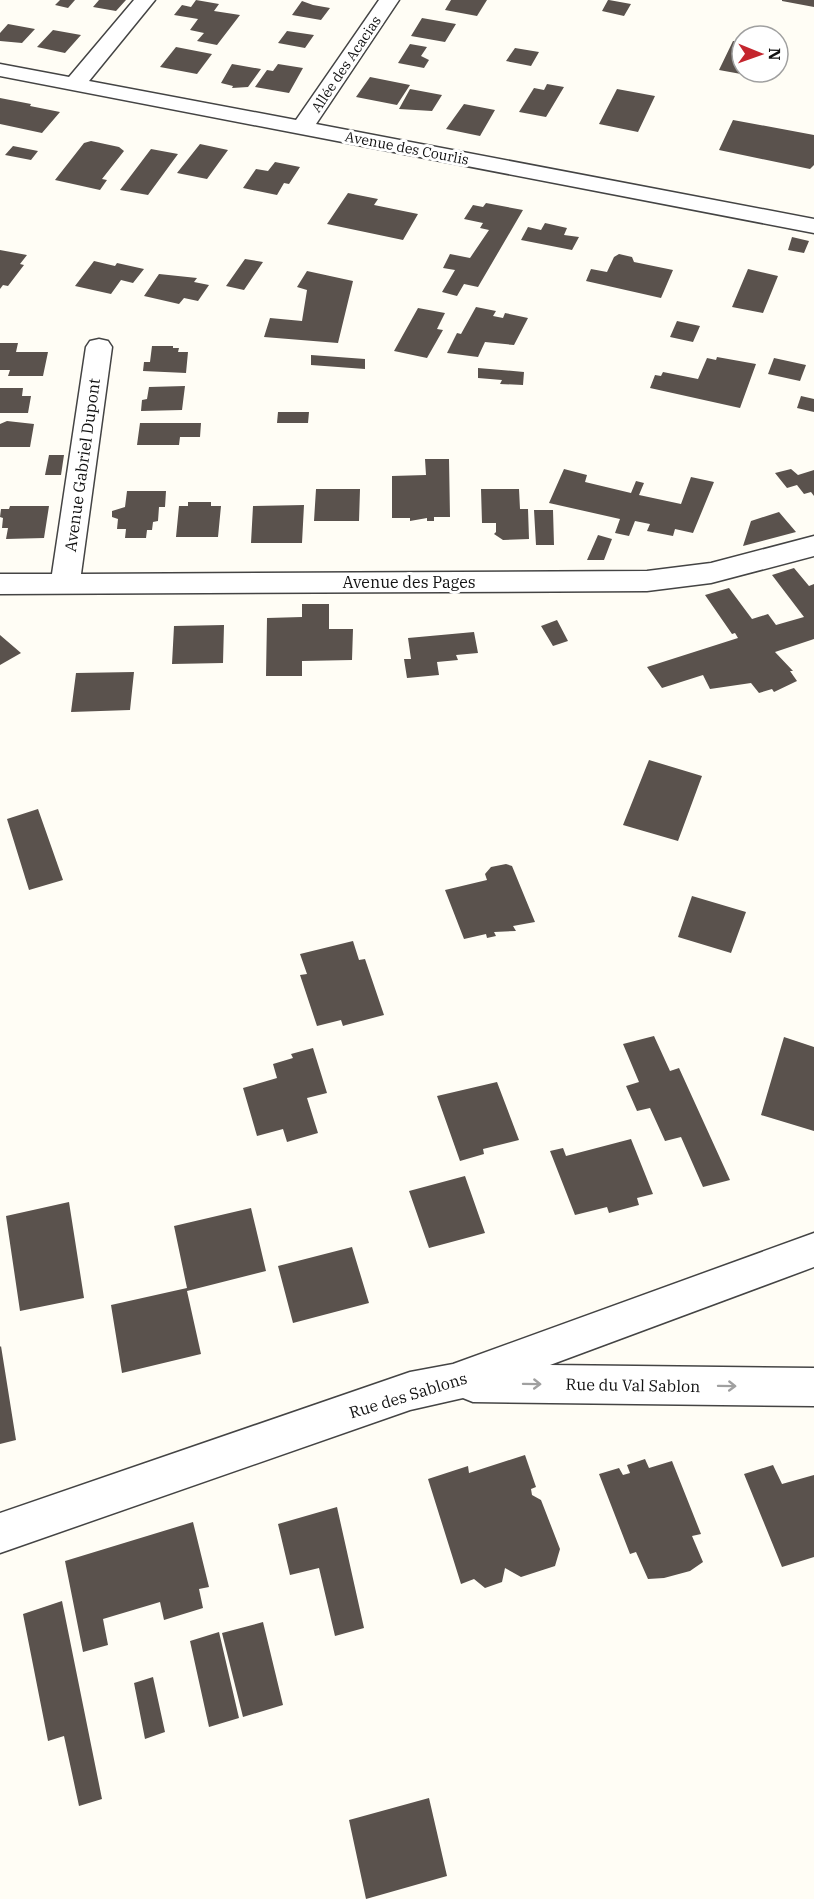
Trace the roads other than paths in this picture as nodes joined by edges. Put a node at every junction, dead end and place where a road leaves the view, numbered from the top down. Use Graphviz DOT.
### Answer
graph roads {
  1 [pos="145,0"];
  2 [pos="389,0"];
  3 [pos="0,70"];
  4 [pos="75,84"];
  5 [pos="302,128"];
  6 [pos="814,226"];
  7 [pos="99,347"];
  8 [pos="814,546"];
  9 [pos="0,584"];
  10 [pos="65,584"];
  11 [pos="814,1250"];
  12 [pos="453,1383"];
  13 [pos="814,1387"];
  14 [pos="0,1533"];
  1 -- 4 [label="street"];
  2 -- 5 [label="street, Allée des Acacias"];
  3 -- 4 [label="street, Avenue des Courlis"];
  4 -- 5 [label="street, Avenue des Courlis"];
  5 -- 6 [label="street, Avenue des Courlis"];
  7 -- 10 [label="street, Avenue Gabriel Dupont"];
  8 -- 10 [label="street, Avenue des Pages"];
  9 -- 10 [label="street, Avenue des Pages"];
  11 -- 12 [label="street, Rue des Sablons"];
  12 -- 13 [label="street, Rue du Val Sablon, one-way"];
  12 -- 14 [label="street, Rue des Sablons"];
}
